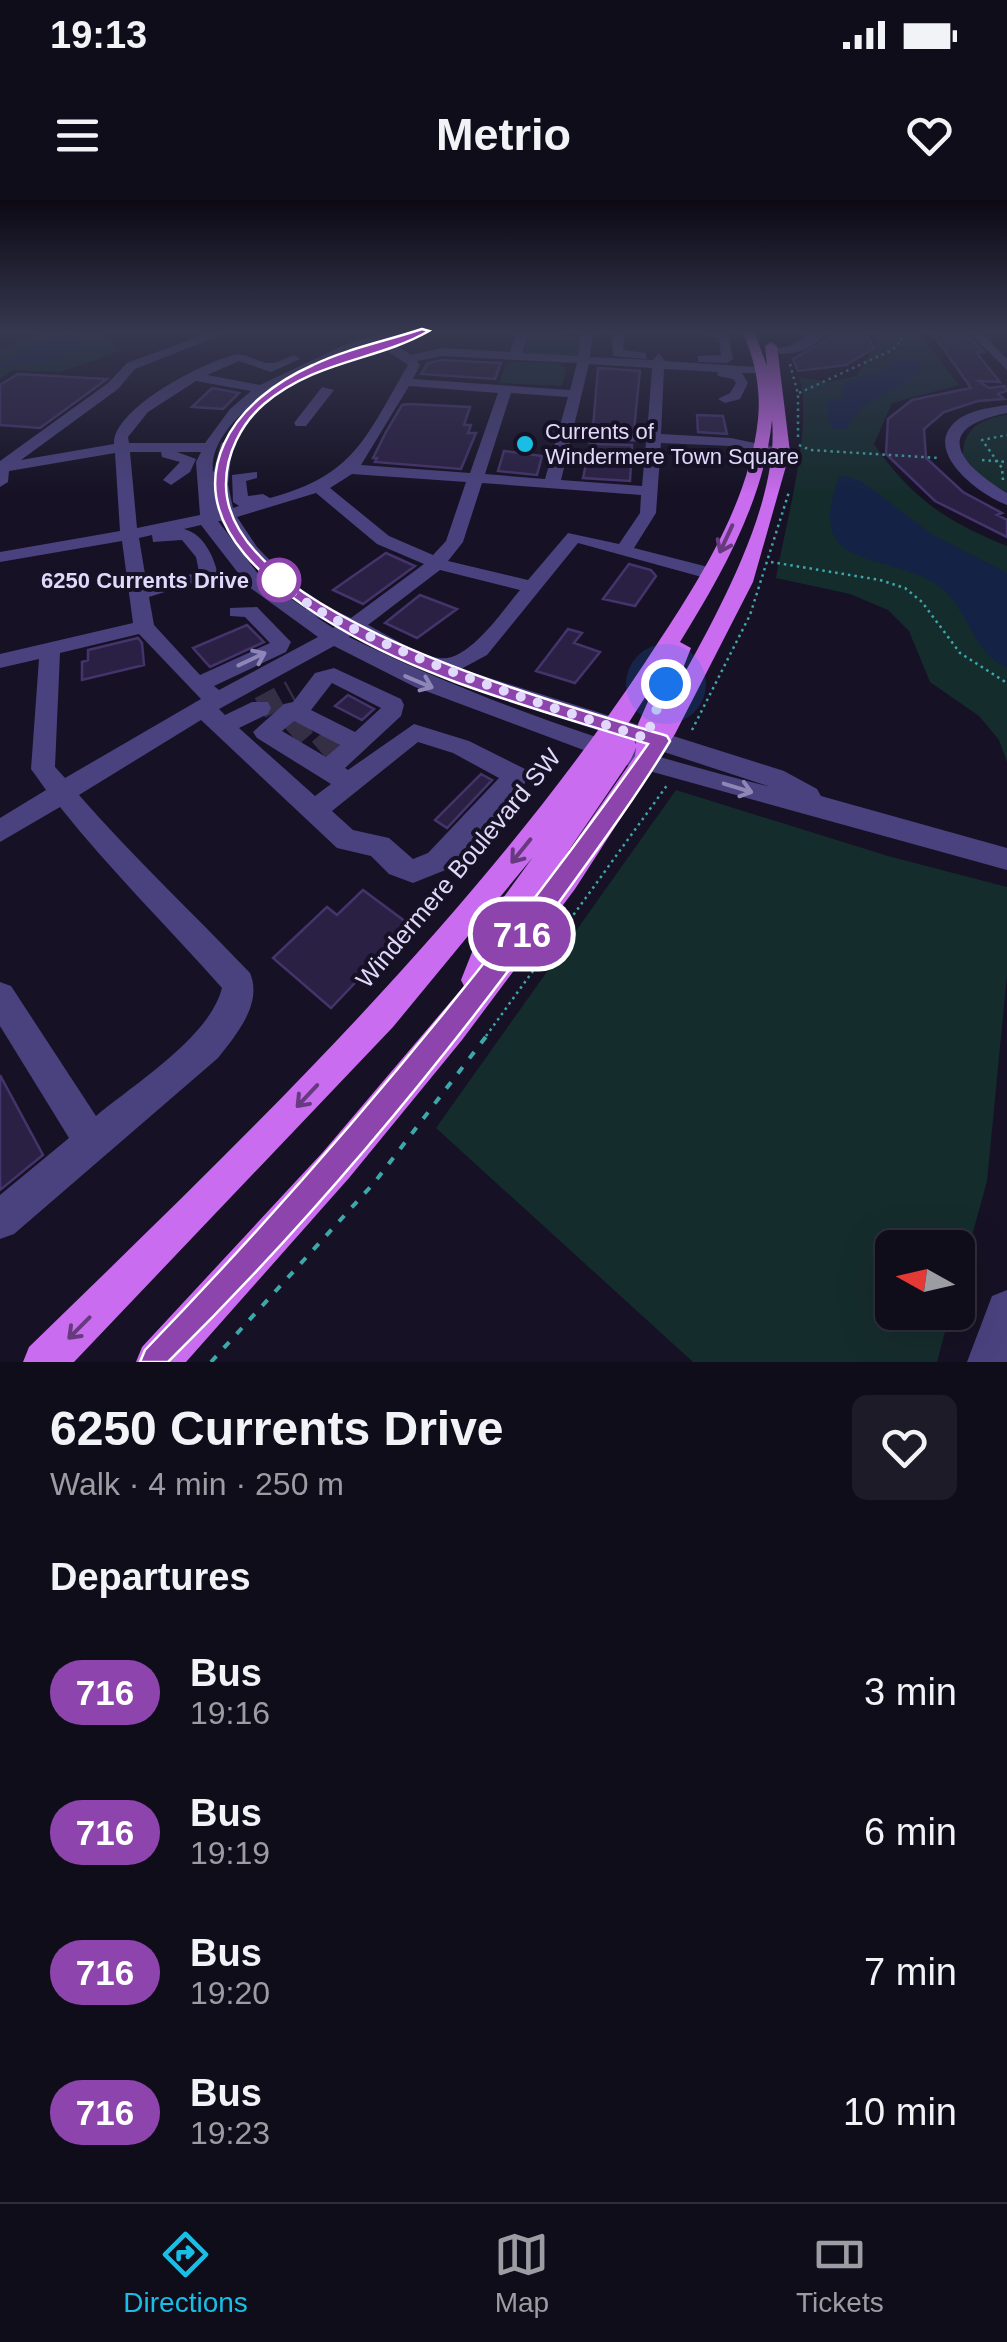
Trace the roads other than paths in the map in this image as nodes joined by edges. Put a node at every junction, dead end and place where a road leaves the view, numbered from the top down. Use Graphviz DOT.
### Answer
graph roads {
  1 [pos="113,385"];
  2 [pos="178,385"];
  3 [pos="243,385"];
  4 [pos="279,385"];
  5 [pos="402,385"];
  6 [pos="451,385"];
  7 [pos="577,385"];
  8 [pos="657,385"];
  9 [pos="741,385"];
  10 [pos="763,385"];
  11 [pos="782,385"];
  12 [pos="506,389"];
  13 [pos="269,390"];
  14 [pos="327,390"];
  15 [pos="575,394"];
  16 [pos="725,398"];
  17 [pos="1007,408"];
  18 [pos="300,423"];
  19 [pos="565,434"];
  20 [pos="654,440"];
  21 [pos="210,447"];
  22 [pos="780,447"];
  23 [pos="120,448"];
  24 [pos="350,468"];
  25 [pos="1,472"];
  26 [pos="251,475"];
  27 [pos="478,478"];
  28 [pos="170,480"];
  29 [pos="552,482"];
  30 [pos="313,484"];
  31 [pos="130,487"];
  32 [pos="650,491"];
  33 [pos="1007,500"];
  34 [pos="216,514"];
  35 [pos="130,538"];
  36 [pos="623,551"];
  37 [pos="0,557"];
  38 [pos="439,564"];
  39 [pos="709,573"];
  40 [pos="532,587"];
  41 [pos="140,594"];
  42 [pos="238,612"];
  43 [pos="686,615"];
  44 [pos="144,627"];
  45 [pos="341,633"];
  46 [pos="50,649"];
  47 [pos="480,650"];
  48 [pos="0,661"];
  49 [pos="435,666"];
  50 [pos="482,685"];
  51 [pos="206,697"];
  52 [pos="224,726"];
  53 [pos="306,737"];
  54 [pos="632,744"];
  55 [pos="62,794"];
  56 [pos="316,810"];
  57 [pos="0,831"];
  58 [pos="1007,859"];
  59 [pos="0,997"];
  60 [pos="92,1142"];
  61 [pos="0,1220"];
  62 [pos="1007,1310"];
  63 [pos="44,1362"];
  64 [pos="157,1362"];
  65 [pos="988,1362"];
  1 -- 25 [label="street"];
  2 -- 23 [label="street"];
  3 -- 13 [label="street"];
  4 -- 13 [label="street"];
  5 -- 24 [label="street"];
  6 -- 12 [label="street"];
  7 -- 15 [label="street"];
  8 -- 20 [label="street"];
  9 -- 16 [label="street"];
  10 -- 22 [label="main road, Windermere Boulevard SW"];
  11 -- 22 [label="main road, Windermere Boulevard SW"];
  12 -- 15 [label="street"];
  12 -- 27 [label="street"];
  13 -- 21 [label="street"];
  13 -- 34 [label="street"];
  14 -- 18 [label="street"];
  15 -- 19 [label="street"];
  17 -- 33 [label="street"];
  19 -- 20 [label="street"];
  19 -- 29 [label="street"];
  20 -- 22 [label="street"];
  20 -- 32 [label="street"];
  21 -- 23 [label="street"];
  21 -- 34 [label="street"];
  22 -- 39 [label="main road, Windermere Boulevard SW, one-way"];
  22 -- 54 [label="main road, Windermere Boulevard SW"];
  23 -- 25 [label="street"];
  23 -- 35 [label="street"];
  24 -- 27 [label="street"];
  24 -- 30 [label="street"];
  26 -- 30 [label="street"];
  27 -- 29 [label="street"];
  27 -- 38 [label="street"];
  28 -- 31 [label="street"];
  29 -- 32 [label="street"];
  30 -- 34 [label="street"];
  30 -- 38 [label="street"];
  32 -- 36 [label="street"];
  34 -- 35 [label="street"];
  34 -- 45 [label="street"];
  35 -- 37 [label="street"];
  35 -- 41 [label="street"];
  35 -- 41 [label="street"];
  36 -- 39 [label="street"];
  36 -- 40 [label="street"];
  38 -- 40 [label="street"];
  38 -- 45 [label="street"];
  39 -- 43 [label="main road, Windermere Boulevard SW"];
  40 -- 47 [label="street"];
  41 -- 44 [label="street"];
  51 -- 42 [label="street, one-way"];
  43 -- 54 [label="main road, Windermere Boulevard SW"];
  43 -- 54 [label="main road"];
  44 -- 46 [label="street"];
  44 -- 51 [label="street"];
  45 -- 49 [label="street"];
  45 -- 51 [label="street"];
  45 -- 54 [label="street, one-way"];
  46 -- 48 [label="street"];
  46 -- 55 [label="street"];
  47 -- 49 [label="street"];
  47 -- 50 [label="street"];
  49 -- 50 [label="street"];
  50 -- 54 [label="street"];
  51 -- 52 [label="street"];
  51 -- 55 [label="street"];
  52 -- 53 [label="street"];
  52 -- 53 [label="street"];
  53 -- 53 [label="street"];
  53 -- 56 [label="street"];
  53 -- 56 [label="street"];
  53 -- 56 [label="street"];
  54 -- 58 [label="street"];
  54 -- 63 [label="main road, Windermere Boulevard SW, one-way"];
  54 -- 64 [label="main road, Windermere Boulevard SW"];
  55 -- 57 [label="street"];
  55 -- 60 [label="street"];
  59 -- 60 [label="street"];
  60 -- 61 [label="street"];
  62 -- 65 [label="street"];
}
